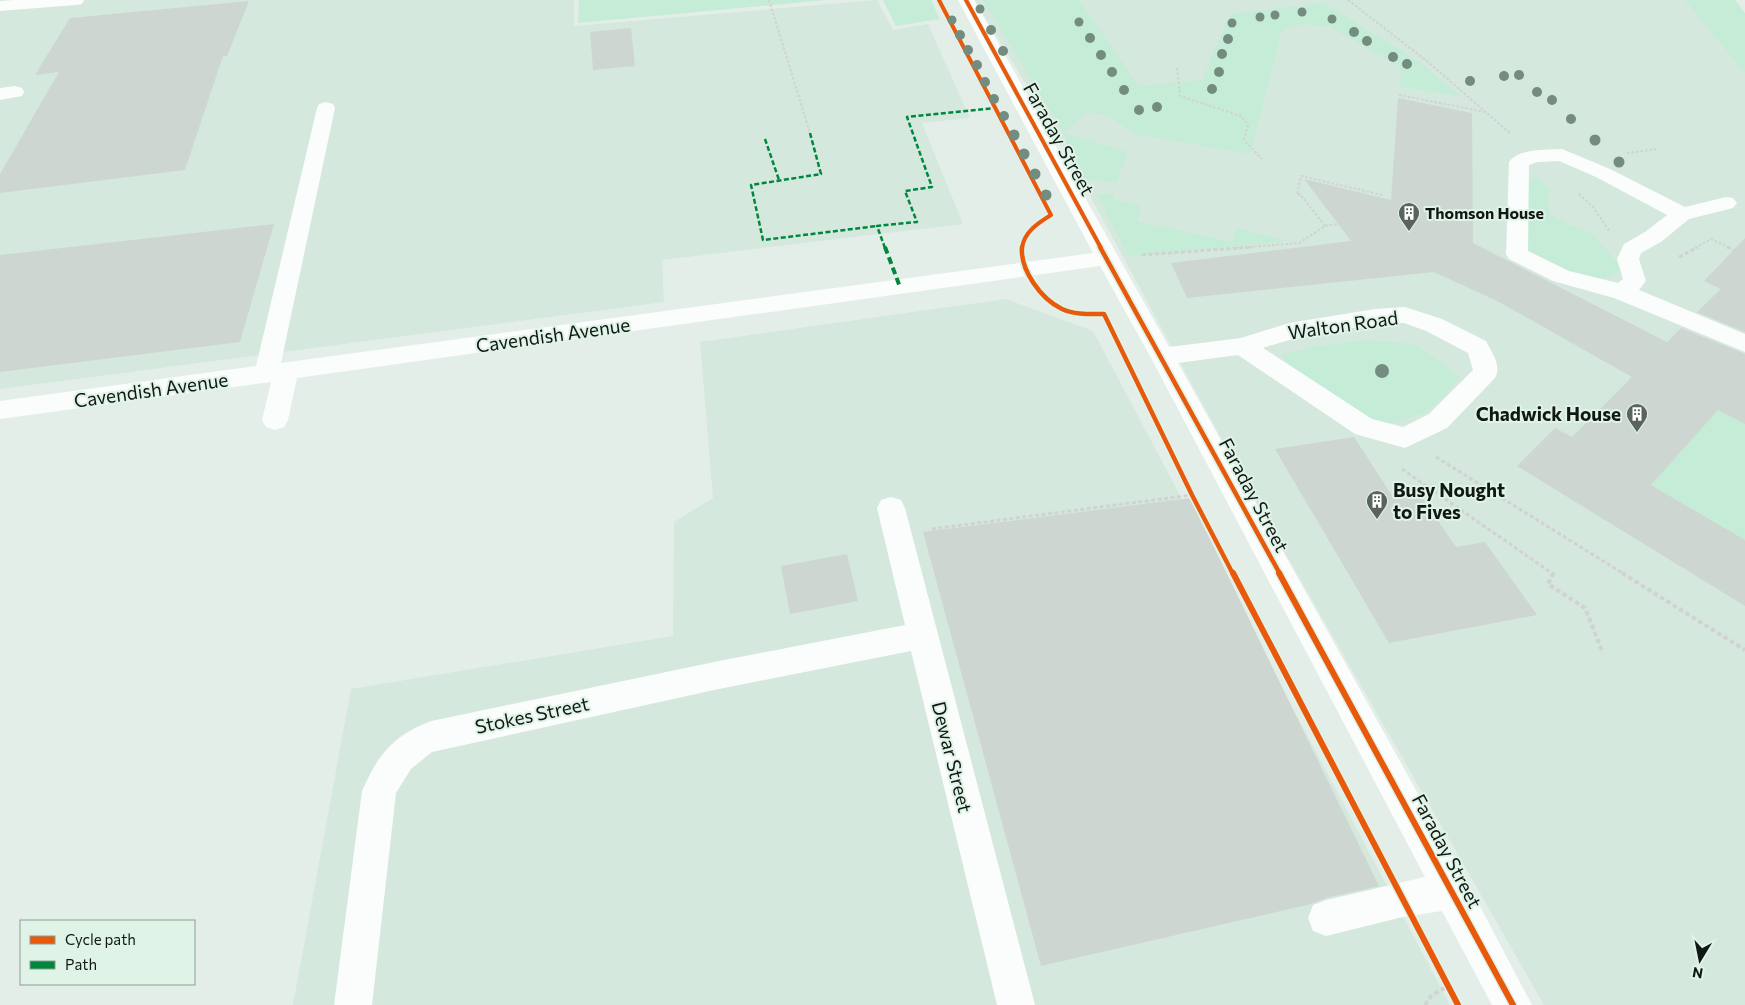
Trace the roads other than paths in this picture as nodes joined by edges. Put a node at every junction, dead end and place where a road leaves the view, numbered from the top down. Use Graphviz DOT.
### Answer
graph roads {
  1 [pos="5,0"];
  2 [pos="76,0"];
  3 [pos="966,0"];
  4 [pos="0,7"];
  5 [pos="326,108"];
  6 [pos="1726,203"];
  7 [pos="1682,214"];
  8 [pos="1105,258"];
  9 [pos="1622,292"];
  10 [pos="1745,344"];
  11 [pos="1242,346"];
  12 [pos="1162,356"];
  13 [pos="276,373"];
  14 [pos="0,410"];
  15 [pos="275,420"];
  16 [pos="894,521"];
  17 [pos="922,635"];
  18 [pos="1452,892"];
  19 [pos="1326,918"];
  20 [pos="352,1005"];
  21 [pos="1016,1005"];
  22 [pos="1513,1005"];
  1 -- 4 [label="street"];
  2 -- 4 [label="street"];
  3 -- 8 [label="street, Faraday Street"];
  5 -- 13 [label="street"];
  6 -- 7 [label="street"];
  7 -- 9 [label="street"];
  7 -- 9 [label="street"];
  8 -- 12 [label="street, Faraday Street"];
  8 -- 13 [label="street, Cavendish Avenue"];
  9 -- 10 [label="street"];
  11 -- 11 [label="street, Walton Road"];
  11 -- 12 [label="street, Walton Road"];
  12 -- 18 [label="street, Faraday Street"];
  13 -- 14 [label="street, Cavendish Avenue"];
  13 -- 15 [label="street"];
  16 -- 17 [label="street, Dewar Street"];
  17 -- 20 [label="street, Stokes Street"];
  17 -- 21 [label="street, Dewar Street"];
  18 -- 19 [label="street"];
  18 -- 22 [label="street, Faraday Street"];
}
